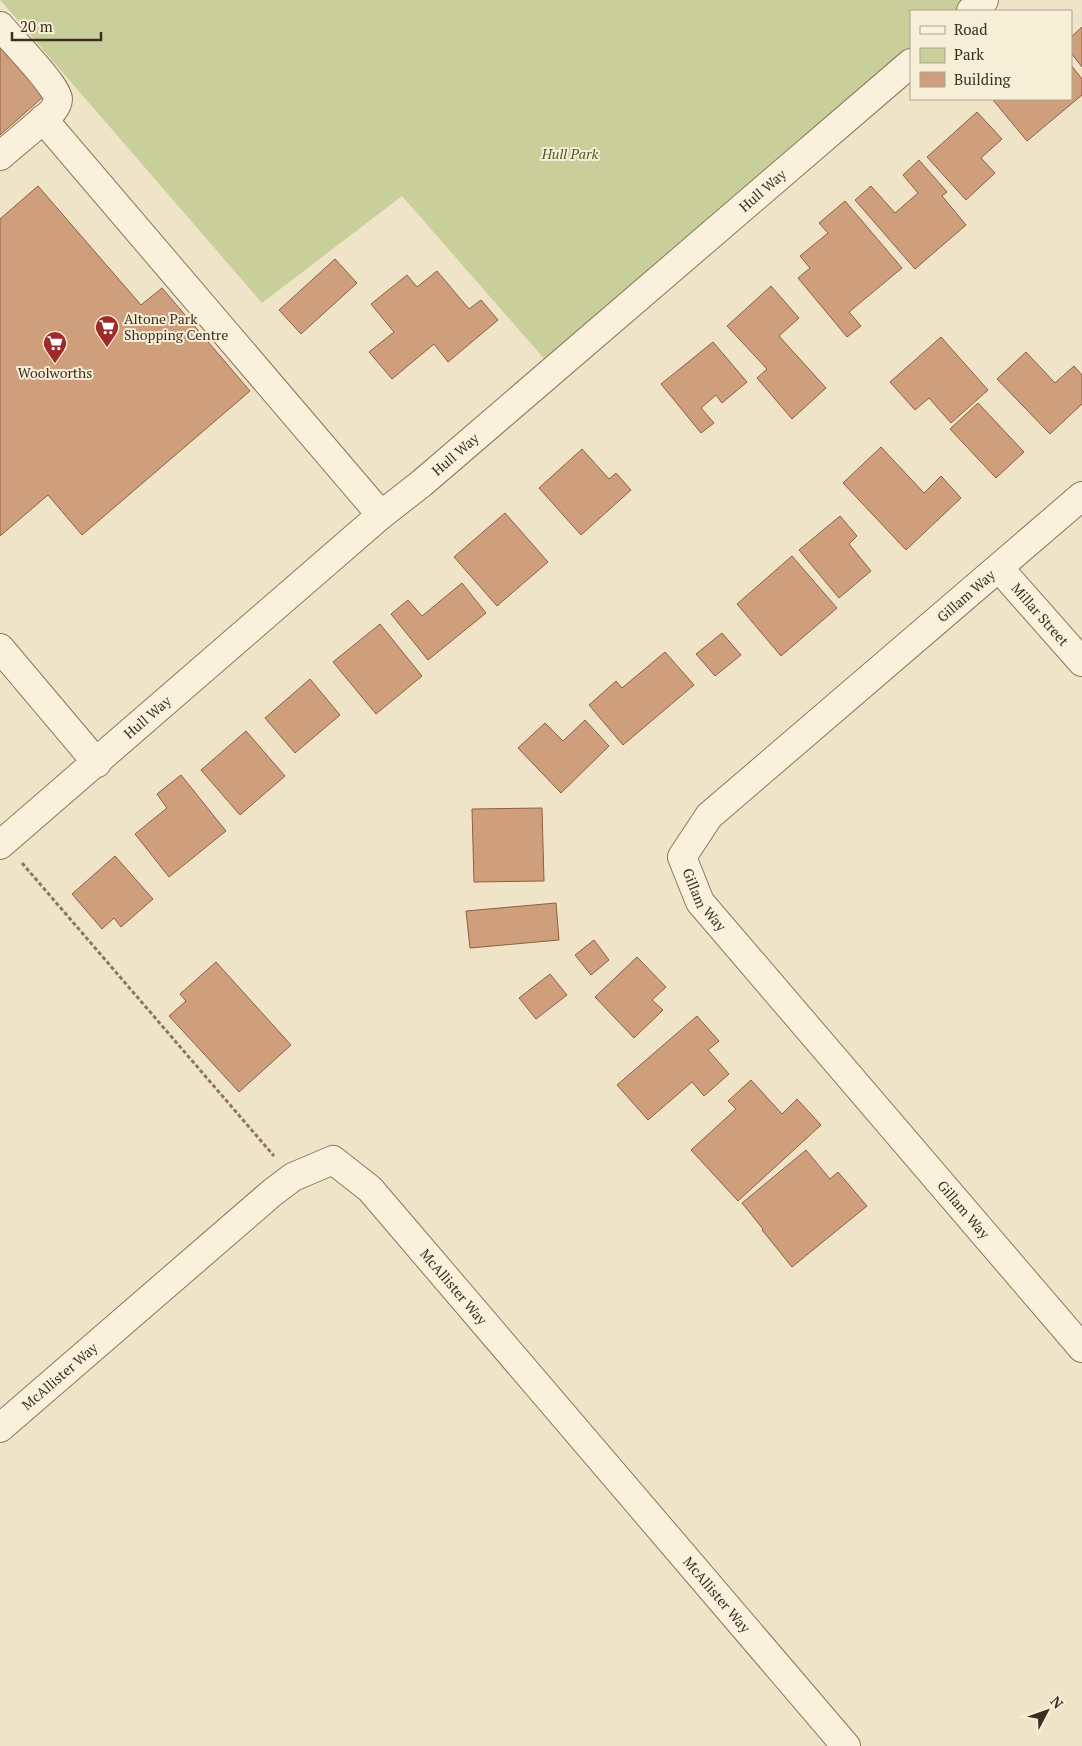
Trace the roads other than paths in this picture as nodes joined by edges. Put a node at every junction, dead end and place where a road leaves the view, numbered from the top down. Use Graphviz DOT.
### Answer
graph roads {
  1 [pos="984,0"];
  2 [pos="971,10"];
  3 [pos="0,26"];
  4 [pos="910,64"];
  5 [pos="43,119"];
  6 [pos="0,156"];
  7 [pos="1082,496"];
  8 [pos="381,515"];
  9 [pos="999,568"];
  10 [pos="0,648"];
  11 [pos="1082,662"];
  12 [pos="96,763"];
  13 [pos="2,843"];
  14 [pos="1082,1348"];
  15 [pos="0,1428"];
  16 [pos="846,1746"];
  1 -- 2 [label="street"];
  3 -- 5 [label="street"];
  4 -- 8 [label="street, Hull Way"];
  5 -- 6 [label="street"];
  5 -- 8 [label="street"];
  7 -- 9 [label="street, Gillam Way"];
  8 -- 12 [label="street, Hull Way"];
  9 -- 11 [label="street, Millar Street"];
  9 -- 14 [label="street, Gillam Way"];
  10 -- 12 [label="street"];
  12 -- 13 [label="street, Hull Way"];
  15 -- 16 [label="street, McAllister Way"];
}
